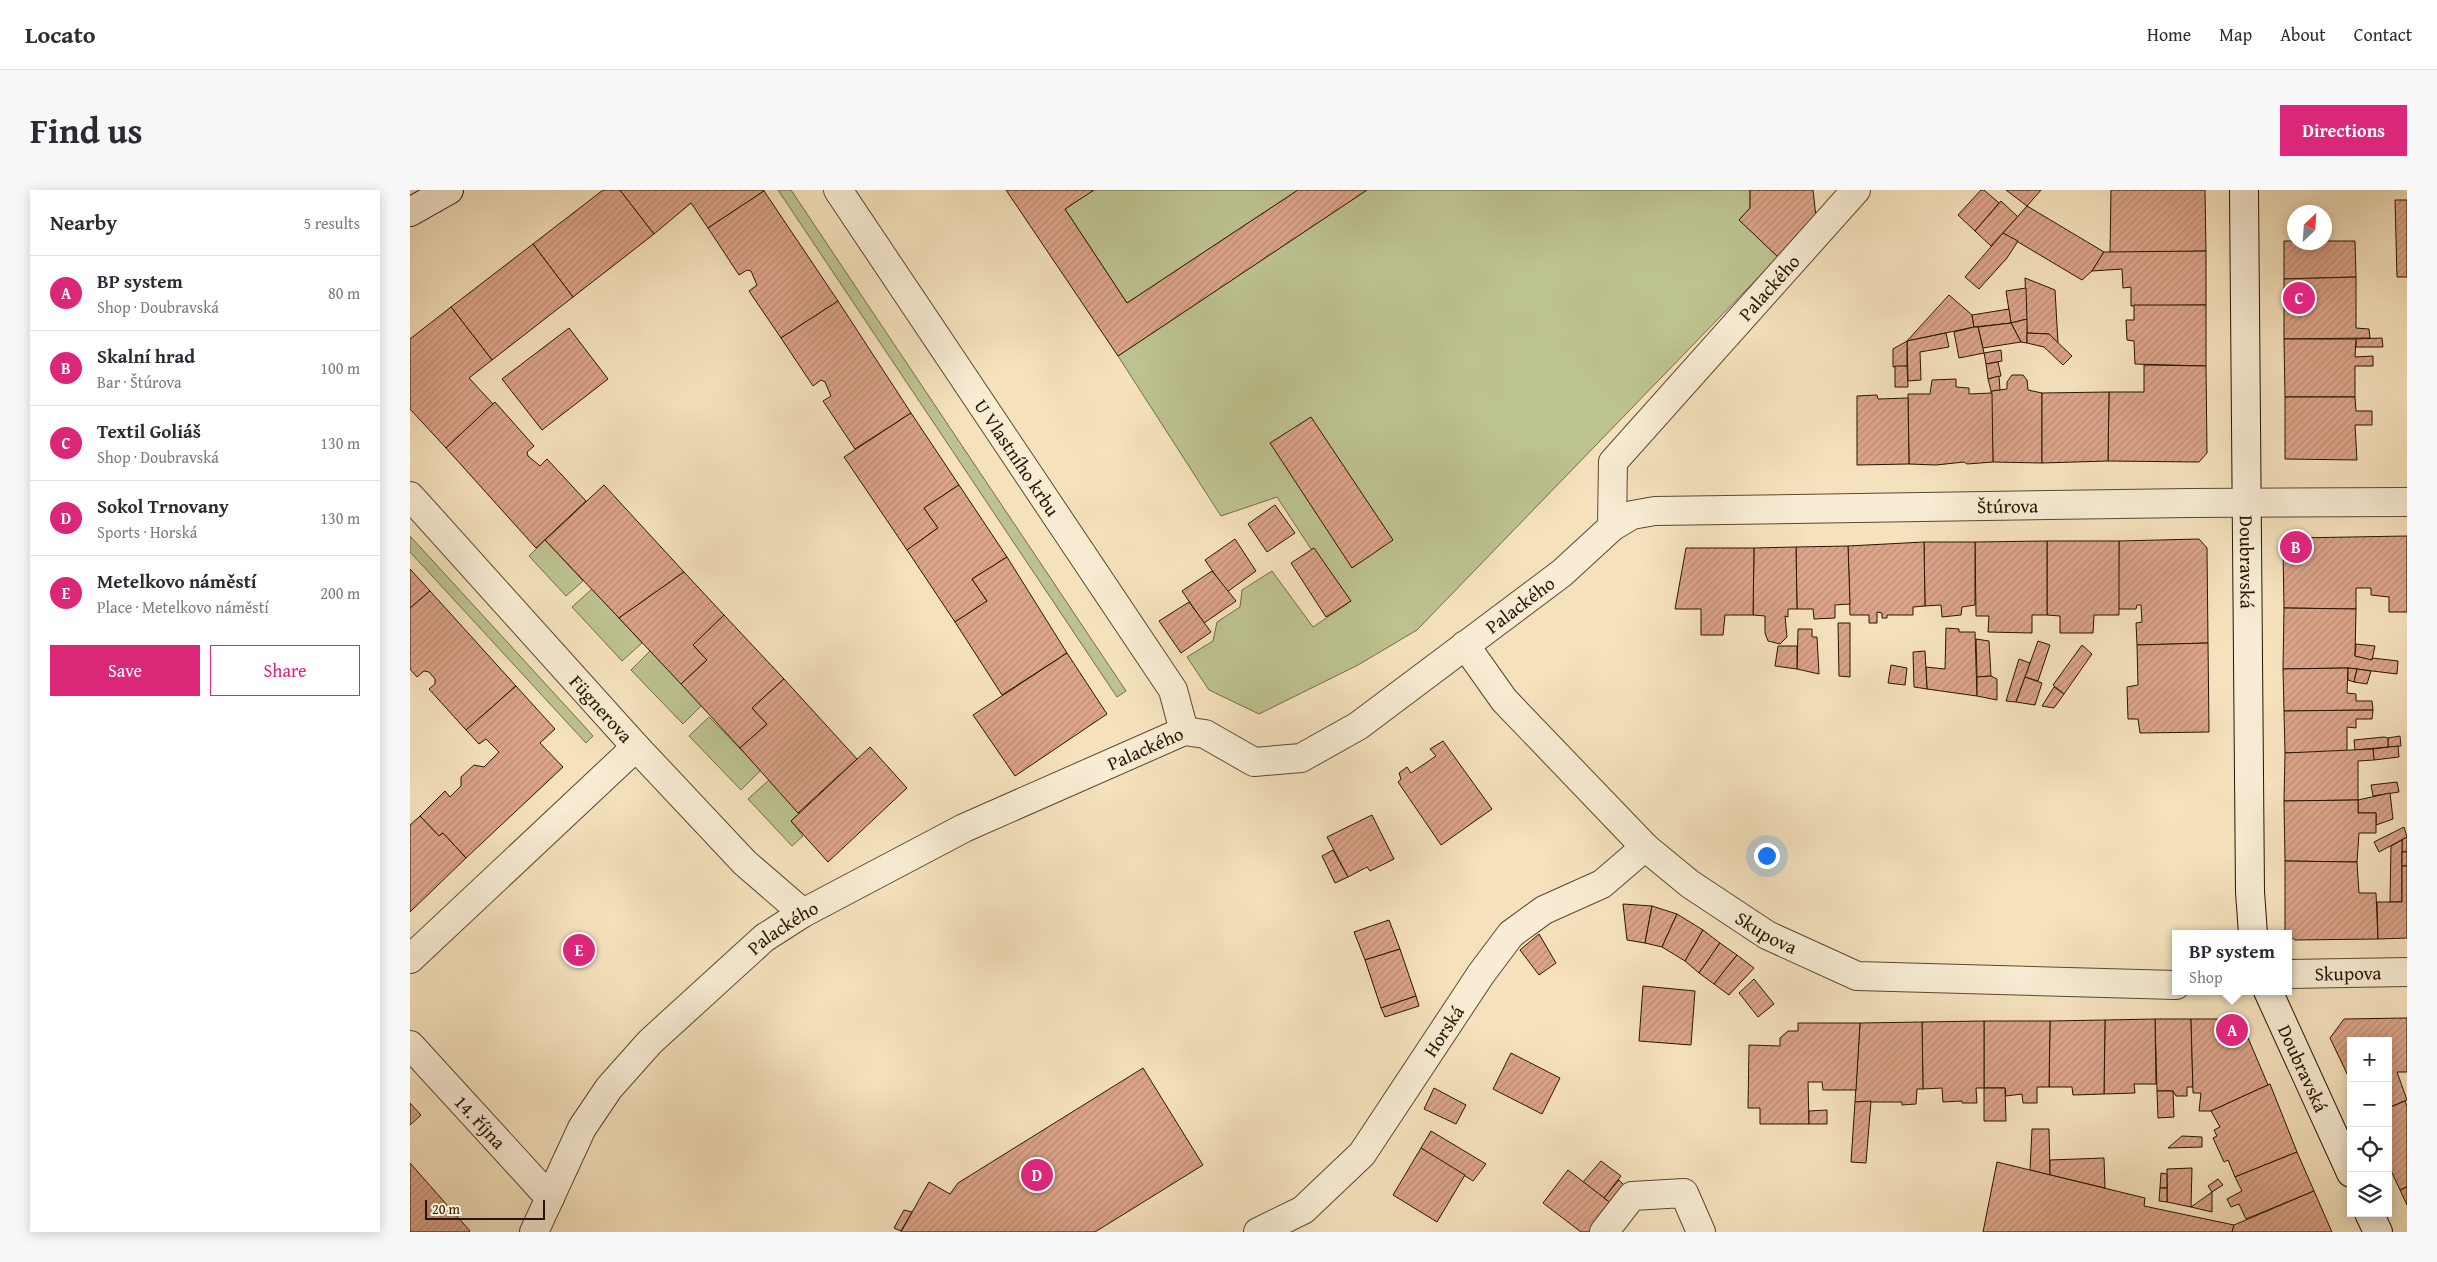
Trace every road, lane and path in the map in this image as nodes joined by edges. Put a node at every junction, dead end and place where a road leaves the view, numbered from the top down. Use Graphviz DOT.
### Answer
graph roads {
  1 [pos="449,190"];
  2 [pos="838,190"];
  3 [pos="1856,190"];
  4 [pos="2244,190"];
  5 [pos="410,212"];
  6 [pos="410,496"];
  7 [pos="2245,502"];
  8 [pos="2407,502"];
  9 [pos="1612,526"];
  10 [pos="1465,645"];
  11 [pos="1184,731"];
  12 [pos="636,748"];
  13 [pos="1645,846"];
  14 [pos="803,913"];
  15 [pos="2253,930"];
  16 [pos="410,959"];
  17 [pos="2407,972"];
  18 [pos="2292,974"];
  19 [pos="2172,986"];
  20 [pos="2270,995"];
  21 [pos="410,1045"];
  22 [pos="2351,1172"];
  23 [pos="550,1198"];
  24 [pos="2371,1217"];
  25 [pos="534,1232"];
  26 [pos="1258,1232"];
  27 [pos="1604,1232"];
  28 [pos="1702,1232"];
  29 [pos="2378,1232"];
  1 -- 5 [label="street"];
  2 -- 11 [label="street, U Vlastního krbu"];
  3 -- 9 [label="street, Palackého"];
  4 -- 7 [label="street, Doubravská"];
  6 -- 12 [label="street, Fügnerova"];
  7 -- 8 [label="street, Štúrova"];
  7 -- 9 [label="street, Štúrova"];
  7 -- 15 [label="street, Doubravská"];
  9 -- 10 [label="street, Palackého"];
  10 -- 11 [label="street, Palackého"];
  10 -- 13 [label="street, Skupova"];
  11 -- 14 [label="street, Palackého"];
  12 -- 14 [label="street, Fügnerova"];
  12 -- 16 [label="street"];
  13 -- 19 [label="street, Skupova"];
  13 -- 26 [label="street, Horská"];
  14 -- 23 [label="street, Palackého"];
  17 -- 18 [label="street, Skupova"];
  20 -- 22 [label="street, Doubravská"];
  21 -- 23 [label="street, 14. října"];
  23 -- 25 [label="street, Palackého"];
  24 -- 29 [label="street"];
  27 -- 28 [label="street"];
}
